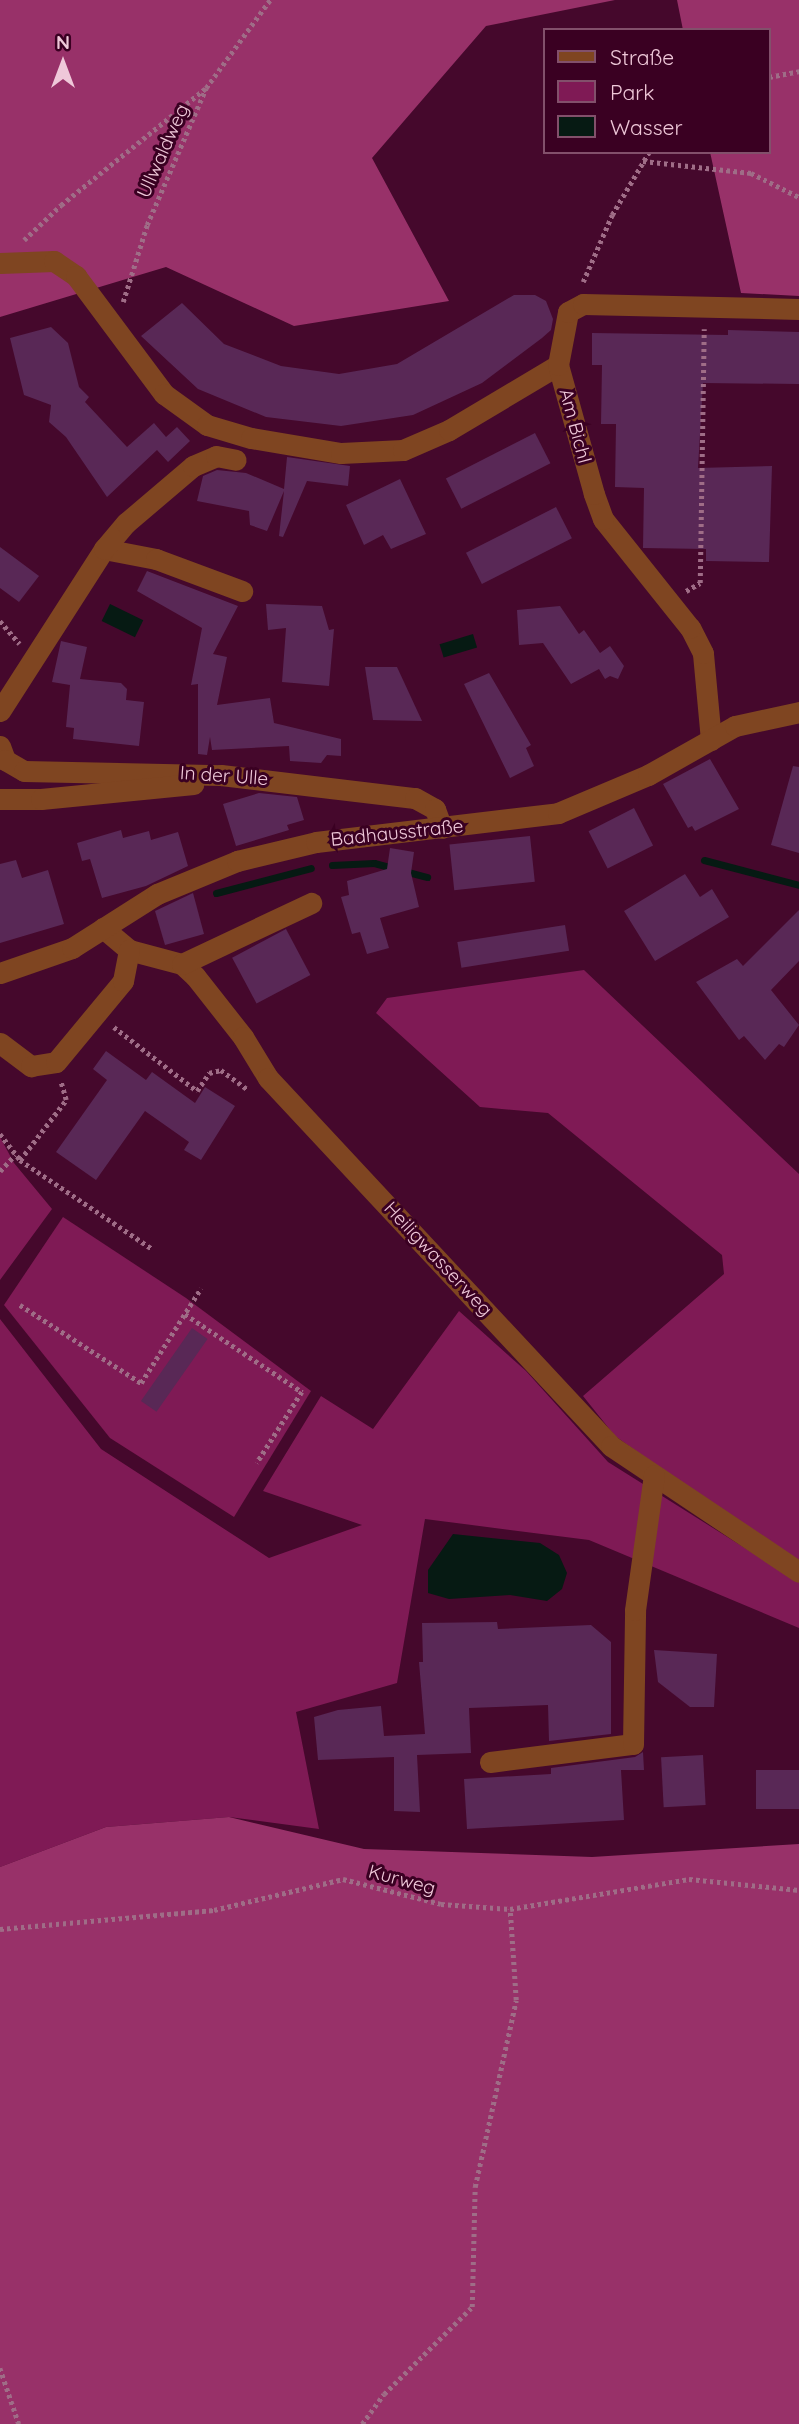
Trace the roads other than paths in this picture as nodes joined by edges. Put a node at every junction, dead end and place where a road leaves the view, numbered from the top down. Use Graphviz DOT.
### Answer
graph roads {
  1 [pos="1,262"];
  2 [pos="799,309"];
  3 [pos="558,365"];
  4 [pos="236,460"];
  5 [pos="110,541"];
  6 [pos="242,591"];
  7 [pos="0,711"];
  8 [pos="799,712"];
  9 [pos="711,740"];
  10 [pos="0,746"];
  11 [pos="221,775"];
  12 [pos="0,799"];
  13 [pos="442,828"];
  14 [pos="311,904"];
  15 [pos="103,928"];
  16 [pos="129,950"];
  17 [pos="182,964"];
  18 [pos="0,973"];
  19 [pos="0,1043"];
  20 [pos="654,1475"];
  21 [pos="799,1572"];
  22 [pos="490,1762"];
  1 -- 3 [label="street"];
  2 -- 3 [label="street, Am Bichl"];
  3 -- 9 [label="street, Am Bichl"];
  4 -- 5 [label="street"];
  5 -- 6 [label="street"];
  5 -- 7 [label="street"];
  8 -- 9 [label="street, Badhausstraße"];
  9 -- 13 [label="street, Badhausstraße"];
  10 -- 11 [label="street, In der Ulle"];
  11 -- 12 [label="street"];
  11 -- 13 [label="street, In der Ulle"];
  13 -- 15 [label="street, Badhausstraße"];
  14 -- 17 [label="street"];
  15 -- 16 [label="street"];
  15 -- 18 [label="street, Badhausstraße"];
  16 -- 17 [label="street"];
  16 -- 19 [label="street"];
  17 -- 20 [label="street, Heiligwasserweg"];
  20 -- 21 [label="street, Heiligwasserweg"];
  20 -- 22 [label="street"];
}
